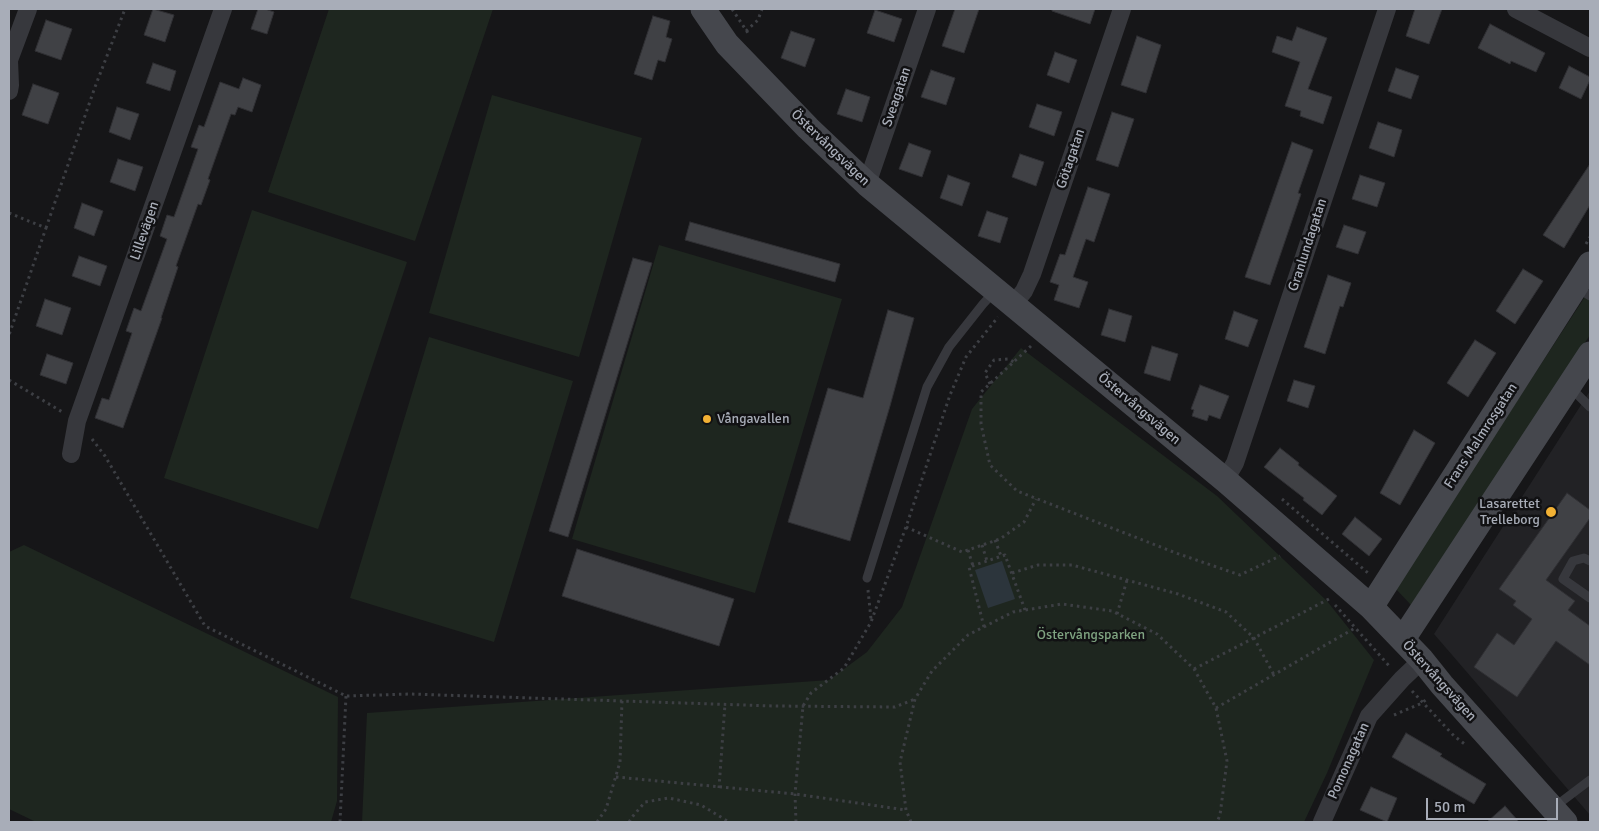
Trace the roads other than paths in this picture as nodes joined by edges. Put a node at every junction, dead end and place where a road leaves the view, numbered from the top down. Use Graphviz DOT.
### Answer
graph roads {
  1 [pos="28,9"];
  2 [pos="223,9"];
  3 [pos="703,9"];
  4 [pos="927,9"];
  5 [pos="1122,9"];
  6 [pos="1387,9"];
  7 [pos="1516,9"];
  8 [pos="1590,48"];
  9 [pos="9,91"];
  10 [pos="867,184"];
  11 [pos="1586,279"];
  12 [pos="999,307"];
  13 [pos="1590,354"];
  14 [pos="1569,386"];
  15 [pos="1590,407"];
  16 [pos="71,454"];
  17 [pos="1225,480"];
  18 [pos="1590,560"];
  19 [pos="867,578"];
  20 [pos="1590,598"];
  21 [pos="1371,607"];
  22 [pos="1402,639"];
  23 [pos="1422,660"];
  24 [pos="1590,780"];
  25 [pos="1559,815"];
  26 [pos="1322,822"];
  1 -- 9 [label="street"];
  2 -- 16 [label="street, Lillevägen"];
  3 -- 10 [label="street, Östervångsvägen"];
  4 -- 10 [label="street, Sveagatan"];
  5 -- 12 [label="street, Götagatan"];
  6 -- 17 [label="street, Granlundagatan"];
  7 -- 8 [label="street"];
  10 -- 12 [label="street, Östervångsvägen"];
  11 -- 21 [label="street, Frans Malmrosgatan"];
  12 -- 17 [label="street, Östervångsvägen"];
  12 -- 19 [label="lane"];
  13 -- 14 [label="street"];
  14 -- 15 [label="lane"];
  14 -- 22 [label="street"];
  17 -- 21 [label="street, Östervångsvägen"];
  18 -- 20 [label="lane"];
  21 -- 22 [label="street, Östervångsvägen"];
  22 -- 23 [label="street, Östervångsvägen"];
  23 -- 25 [label="street, Östervångsvägen"];
  23 -- 26 [label="street, Pomonagatan"];
  24 -- 25 [label="lane"];
}
